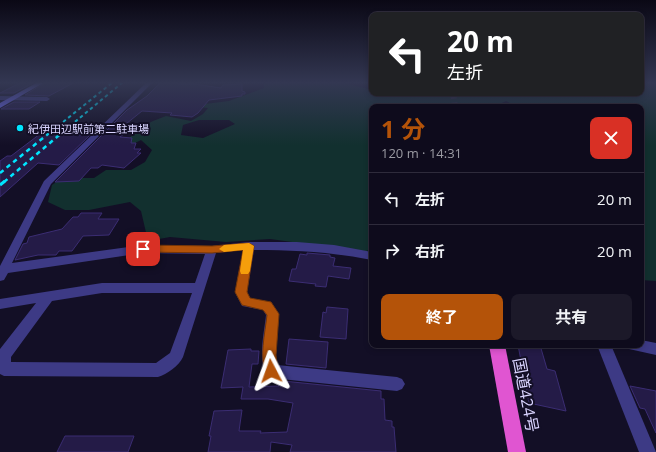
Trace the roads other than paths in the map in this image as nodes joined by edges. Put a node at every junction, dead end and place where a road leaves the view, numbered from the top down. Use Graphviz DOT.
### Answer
graph roads {
  1 [pos="128,103"];
  2 [pos="249,246"];
  3 [pos="212,250"];
  4 [pos="369,255"];
  5 [pos="2,273"];
  6 [pos="200,288"];
  7 [pos="47,298"];
  8 [pos="0,304"];
  9 [pos="644,347"];
  10 [pos="498,348"];
  11 [pos="605,348"];
  12 [pos="656,349"];
  13 [pos="397,384"];
  14 [pos="517,452"];
  15 [pos="648,452"];
  1 -- 5 [label="street"];
  2 -- 3 [label="street"];
  2 -- 4 [label="street"];
  2 -- 13 [label="street"];
  3 -- 5 [label="street"];
  3 -- 6 [label="street"];
  6 -- 7 [label="street"];
  6 -- 7 [label="street"];
  7 -- 8 [label="street"];
  9 -- 12 [label="street"];
  10 -- 14 [label="highway, 国道424号"];
  11 -- 15 [label="street"];
}
